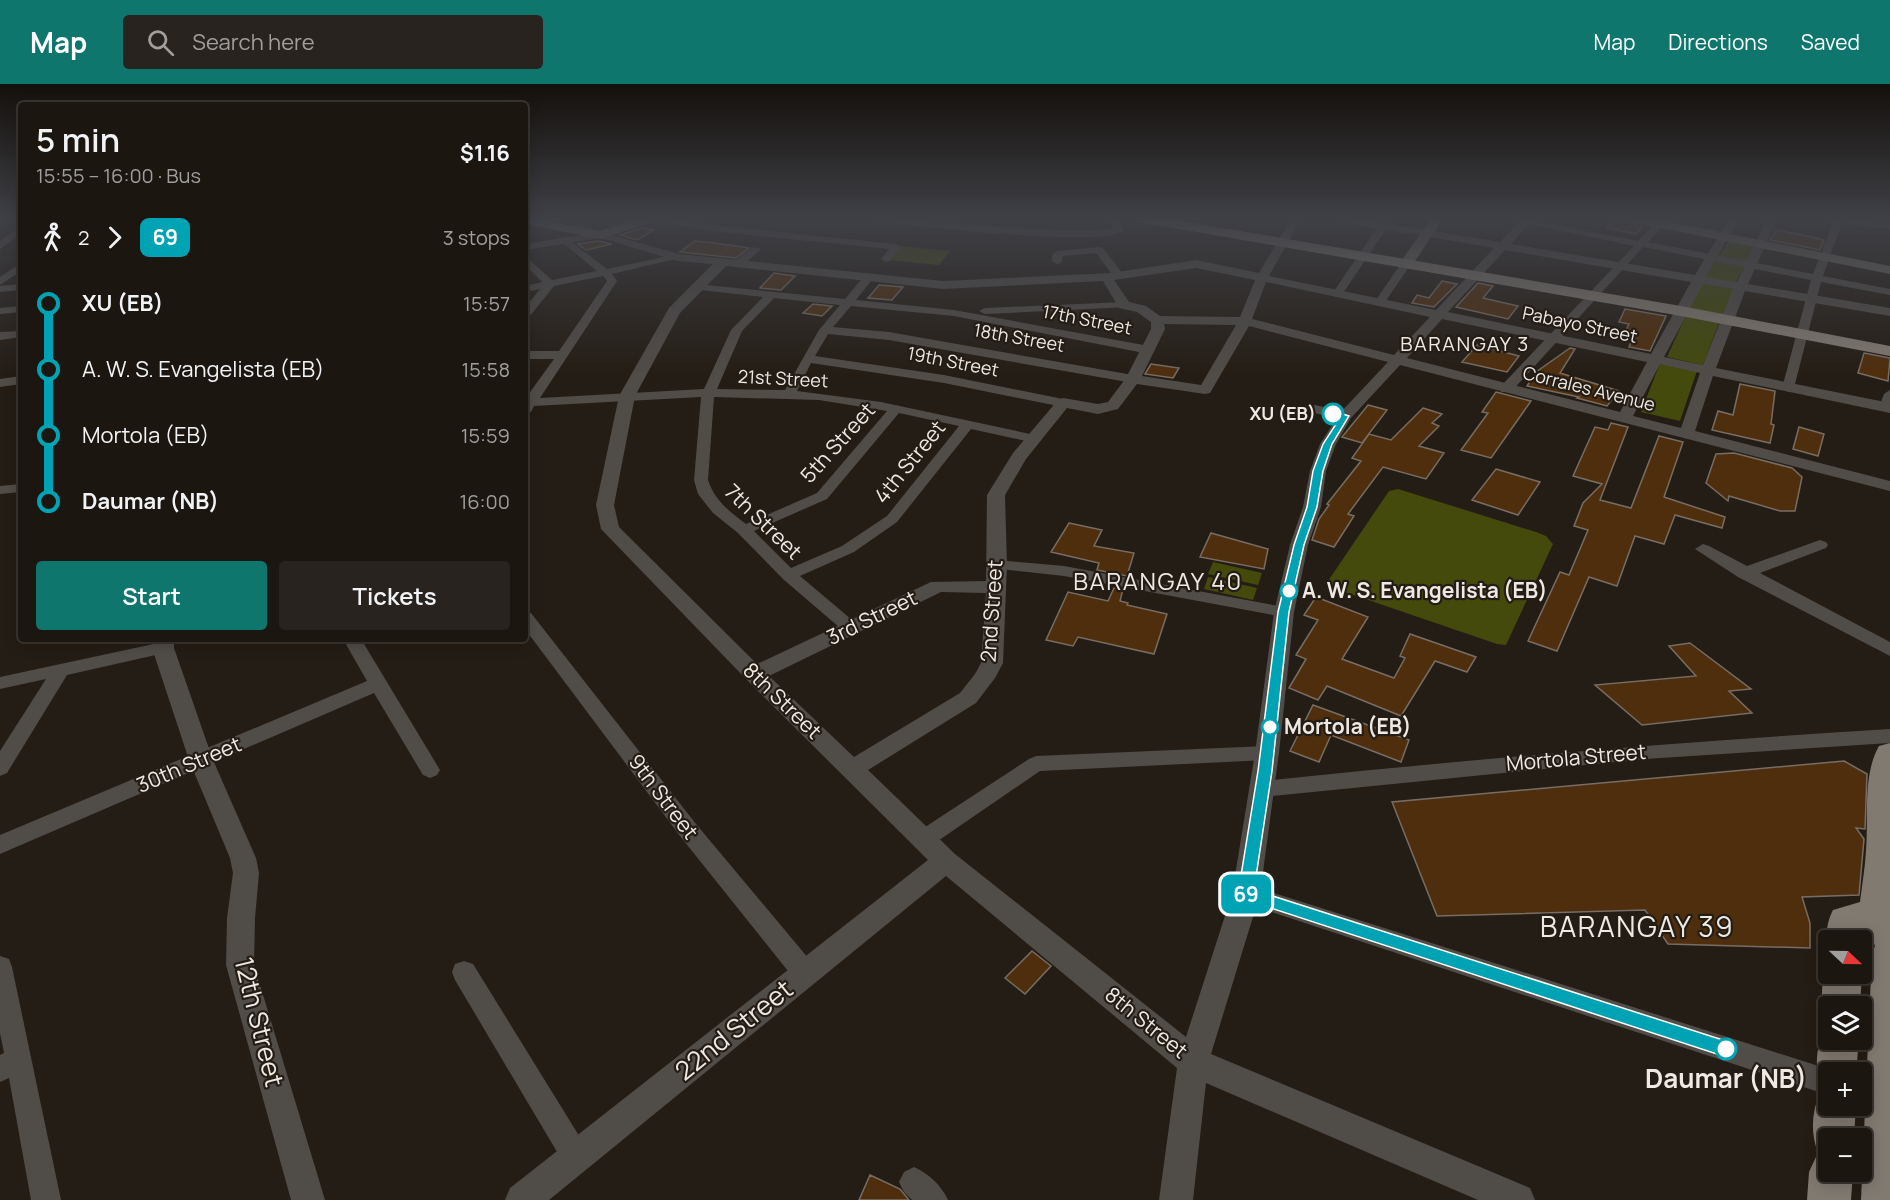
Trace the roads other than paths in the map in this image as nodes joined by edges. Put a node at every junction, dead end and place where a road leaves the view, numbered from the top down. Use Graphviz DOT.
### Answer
graph roads {
  1 [pos="14,271"];
  2 [pos="537,271"];
  3 [pos="604,271"];
  4 [pos="615,271"];
  5 [pos="713,271"];
  6 [pos="814,271"];
  7 [pos="1110,271"];
  8 [pos="1149,271"];
  9 [pos="1227,271"];
  10 [pos="1266,271"];
  11 [pos="1354,271"];
  12 [pos="1401,271"];
  13 [pos="1450,271"];
  14 [pos="1481,271"];
  15 [pos="1615,271"];
  16 [pos="1649,271"];
  17 [pos="1704,271"];
  18 [pos="1748,271"];
  19 [pos="1781,271"];
  20 [pos="1820,271"];
  21 [pos="606,273"];
  22 [pos="1477,276"];
  23 [pos="869,277"];
  24 [pos="1113,277"];
  25 [pos="1262,278"];
  26 [pos="1817,278"];
  27 [pos="1699,280"];
  28 [pos="0,282"];
  29 [pos="550,284"];
  30 [pos="18,287"];
  31 [pos="696,287"];
  32 [pos="1742,287"];
  33 [pos="528,288"];
  34 [pos="0,289"];
  35 [pos="1890,292"];
  36 [pos="772,294"];
  37 [pos="1337,294"];
  38 [pos="1593,295"];
  39 [pos="1812,299"];
  40 [pos="848,301"];
  41 [pos="1380,303"];
  42 [pos="1124,305"];
  43 [pos="18,309"];
  44 [pos="0,311"];
  45 [pos="528,311"];
  46 [pos="1681,311"];
  47 [pos="1890,312"];
  48 [pos="954,313"];
  49 [pos="1438,315"];
  50 [pos="1728,319"];
  51 [pos="1157,320"];
  52 [pos="1245,321"];
  53 [pos="825,330"];
  54 [pos="18,334"];
  55 [pos="1803,334"];
  56 [pos="0,336"];
  57 [pos="1552,339"];
  58 [pos="1149,350"];
  59 [pos="1890,351"];
  60 [pos="528,355"];
  61 [pos="563,355"];
  62 [pos="807,359"];
  63 [pos="1398,360"];
  64 [pos="1655,360"];
  65 [pos="1707,371"];
  66 [pos="1133,379"];
  67 [pos="18,380"];
  68 [pos="0,383"];
  69 [pos="1788,388"];
  70 [pos="1506,389"];
  71 [pos="708,394"];
  72 [pos="789,394"];
  73 [pos="627,396"];
  74 [pos="528,402"];
  75 [pos="1888,403"];
  76 [pos="1063,404"];
  77 [pos="528,405"];
  78 [pos="895,410"];
  79 [pos="1315,410"];
  80 [pos="1345,416"];
  81 [pos="1625,417"];
  82 [pos="967,425"];
  83 [pos="1687,433"];
  84 [pos="1035,439"];
  85 [pos="1890,486"];
  86 [pos="18,488"];
  87 [pos="0,490"];
  88 [pos="744,530"];
  89 [pos="1820,545"];
  90 [pos="1702,549"];
  91 [pos="1744,573"];
  92 [pos="789,575"];
  93 [pos="996,576"];
  94 [pos="1284,612"];
  95 [pos="528,621"];
  96 [pos="852,629"];
  97 [pos="354,642"];
  98 [pos="163,644"];
  99 [pos="1890,650"];
  100 [pos="61,670"];
  101 [pos="754,674"];
  102 [pos="0,683"];
  103 [pos="377,684"];
  104 [pos="1890,736"];
  105 [pos="1267,753"];
  106 [pos="1890,754"];
  107 [pos="201,760"];
  108 [pos="0,768"];
  109 [pos="852,769"];
  110 [pos="430,770"];
  111 [pos="1262,789"];
  112 [pos="924,839"];
  113 [pos="0,845"];
  114 [pos="946,861"];
  115 [pos="1246,894"];
  116 [pos="1884,926"];
  117 [pos="1846,930"];
  118 [pos="1890,953"];
  119 [pos="0,967"];
  120 [pos="464,972"];
  121 [pos="805,973"];
  122 [pos="1193,1062"];
  123 [pos="9,1064"];
  124 [pos="1818,1079"];
  125 [pos="1879,1100"];
  126 [pos="576,1157"];
  127 [pos="1830,1182"];
  128 [pos="46,1200"];
  129 [pos="308,1200"];
  130 [pos="522,1200"];
  131 [pos="1176,1200"];
  132 [pos="1518,1200"];
  133 [pos="1829,1200"];
  134 [pos="1883,1200"];
  1 -- 28 [label="street"];
  2 -- 29 [label="street"];
  3 -- 21 [label="street"];
  4 -- 21 [label="street"];
  5 -- 31 [label="street, 8th Street"];
  6 -- 23 [label="street, Pabayo Street"];
  7 -- 24 [label="street"];
  8 -- 24 [label="street, Pabayo Street"];
  9 -- 25 [label="street, Pabayo Street"];
  10 -- 25 [label="street"];
  11 -- 37 [label="street"];
  12 -- 41 [label="street"];
  13 -- 22 [label="main road"];
  14 -- 22 [label="street"];
  15 -- 38 [label="street"];
  16 -- 27 [label="street"];
  17 -- 27 [label="street"];
  18 -- 32 [label="street"];
  19 -- 26 [label="street"];
  20 -- 26 [label="street"];
  21 -- 29 [label="street"];
  21 -- 61 [label="street"];
  22 -- 38 [label="main road"];
  22 -- 49 [label="street"];
  23 -- 24 [label="street, Pabayo Street"];
  23 -- 40 [label="street"];
  24 -- 42 [label="street"];
  25 -- 37 [label="street, Pabayo Street"];
  25 -- 52 [label="street"];
  26 -- 35 [label="street"];
  26 -- 39 [label="street"];
  27 -- 32 [label="street"];
  27 -- 46 [label="street"];
  29 -- 33 [label="street"];
  29 -- 45 [label="street"];
  30 -- 34 [label="street"];
  31 -- 36 [label="street, 17th Street"];
  31 -- 73 [label="street, 8th Street"];
  32 -- 39 [label="street"];
  32 -- 50 [label="street"];
  36 -- 40 [label="street, 17th Street"];
  36 -- 71 [label="street, 7th Street"];
  37 -- 41 [label="street, Pabayo Street"];
  38 -- 46 [label="main road"];
  38 -- 57 [label="street"];
  39 -- 47 [label="street"];
  39 -- 55 [label="street"];
  40 -- 48 [label="street, 17th Street"];
  40 -- 53 [label="street"];
  41 -- 49 [label="street, Pabayo Street"];
  42 -- 48 [label="street"];
  42 -- 51 [label="street"];
  43 -- 44 [label="street"];
  46 -- 50 [label="main road"];
  46 -- 64 [label="street"];
  48 -- 58 [label="street, 17th Street"];
  49 -- 57 [label="street, Pabayo Street"];
  49 -- 63 [label="street"];
  50 -- 55 [label="main road"];
  50 -- 65 [label="street"];
  51 -- 52 [label="street, Corrales Avenue"];
  51 -- 58 [label="street"];
  52 -- 63 [label="street, Corrales Avenue"];
  52 -- 66 [label="street, 18th Street"];
  53 -- 62 [label="street"];
  53 -- 66 [label="street, 18th Street"];
  54 -- 56 [label="street"];
  55 -- 59 [label="main road"];
  55 -- 69 [label="street"];
  57 -- 64 [label="street, Pabayo Street"];
  57 -- 70 [label="street"];
  58 -- 66 [label="street"];
  60 -- 61 [label="street"];
  61 -- 74 [label="street"];
  62 -- 72 [label="street"];
  62 -- 76 [label="street, 19th Street"];
  63 -- 70 [label="street, Corrales Avenue"];
  63 -- 80 [label="street"];
  64 -- 65 [label="street, Pabayo Street"];
  64 -- 81 [label="street"];
  65 -- 69 [label="street, Pabayo Street"];
  65 -- 83 [label="street"];
  66 -- 76 [label="street, 19th Street"];
  67 -- 68 [label="street"];
  69 -- 75 [label="street, Pabayo Street"];
  70 -- 81 [label="street, Corrales Avenue"];
  71 -- 72 [label="street, 21st Street"];
  71 -- 73 [label="street, 21st Street"];
  71 -- 88 [label="street, 7th Street"];
  72 -- 78 [label="street, 21st Street"];
  73 -- 77 [label="street, 21st Street"];
  73 -- 101 [label="street, 8th Street"];
  76 -- 84 [label="street, 2nd Street"];
  78 -- 82 [label="street, 21st Street"];
  78 -- 88 [label="street, 5th Street"];
  79 -- 80 [label="street"];
  80 -- 94 [label="street"];
  81 -- 83 [label="street, Corrales Avenue"];
  82 -- 84 [label="street, 21st Street"];
  82 -- 92 [label="street, 4th Street"];
  83 -- 85 [label="street, Corrales Avenue"];
  84 -- 93 [label="street, 2nd Street"];
  86 -- 87 [label="street"];
  88 -- 92 [label="street, 7th Street"];
  89 -- 91 [label="street"];
  90 -- 91 [label="street"];
  91 -- 99 [label="street"];
  92 -- 96 [label="street, 7th Street"];
  93 -- 94 [label="street"];
  93 -- 96 [label="street, 3rd Street"];
  93 -- 109 [label="street, 2nd Street"];
  94 -- 105 [label="street"];
  95 -- 121 [label="street, 9th Street"];
  96 -- 101 [label="street, 3rd Street"];
  97 -- 103 [label="street"];
  98 -- 100 [label="street"];
  98 -- 107 [label="street, 12th Street"];
  100 -- 102 [label="street"];
  100 -- 108 [label="street"];
  101 -- 109 [label="street, 8th Street"];
  103 -- 107 [label="street, 30th Street"];
  103 -- 110 [label="street"];
  104 -- 111 [label="street, Mortola Street"];
  105 -- 111 [label="street"];
  105 -- 112 [label="street"];
  106 -- 116 [label="main road"];
  107 -- 113 [label="street, 30th Street"];
  107 -- 129 [label="street, 12th Street"];
  109 -- 112 [label="street, 8th Street"];
  111 -- 115 [label="street"];
  112 -- 114 [label="street, 8th Street"];
  114 -- 121 [label="street, 22nd Street"];
  114 -- 122 [label="street, 8th Street"];
  115 -- 122 [label="street"];
  115 -- 124 [label="street"];
  116 -- 117 [label="main road"];
  118 -- 125 [label="main road"];
  119 -- 123 [label="street"];
  120 -- 126 [label="street"];
  121 -- 126 [label="street, 22nd Street"];
  122 -- 131 [label="street"];
  122 -- 132 [label="street, 8th Street"];
  123 -- 128 [label="street"];
  125 -- 134 [label="main road"];
  126 -- 130 [label="street, 22nd Street"];
  127 -- 133 [label="main road"];
}
